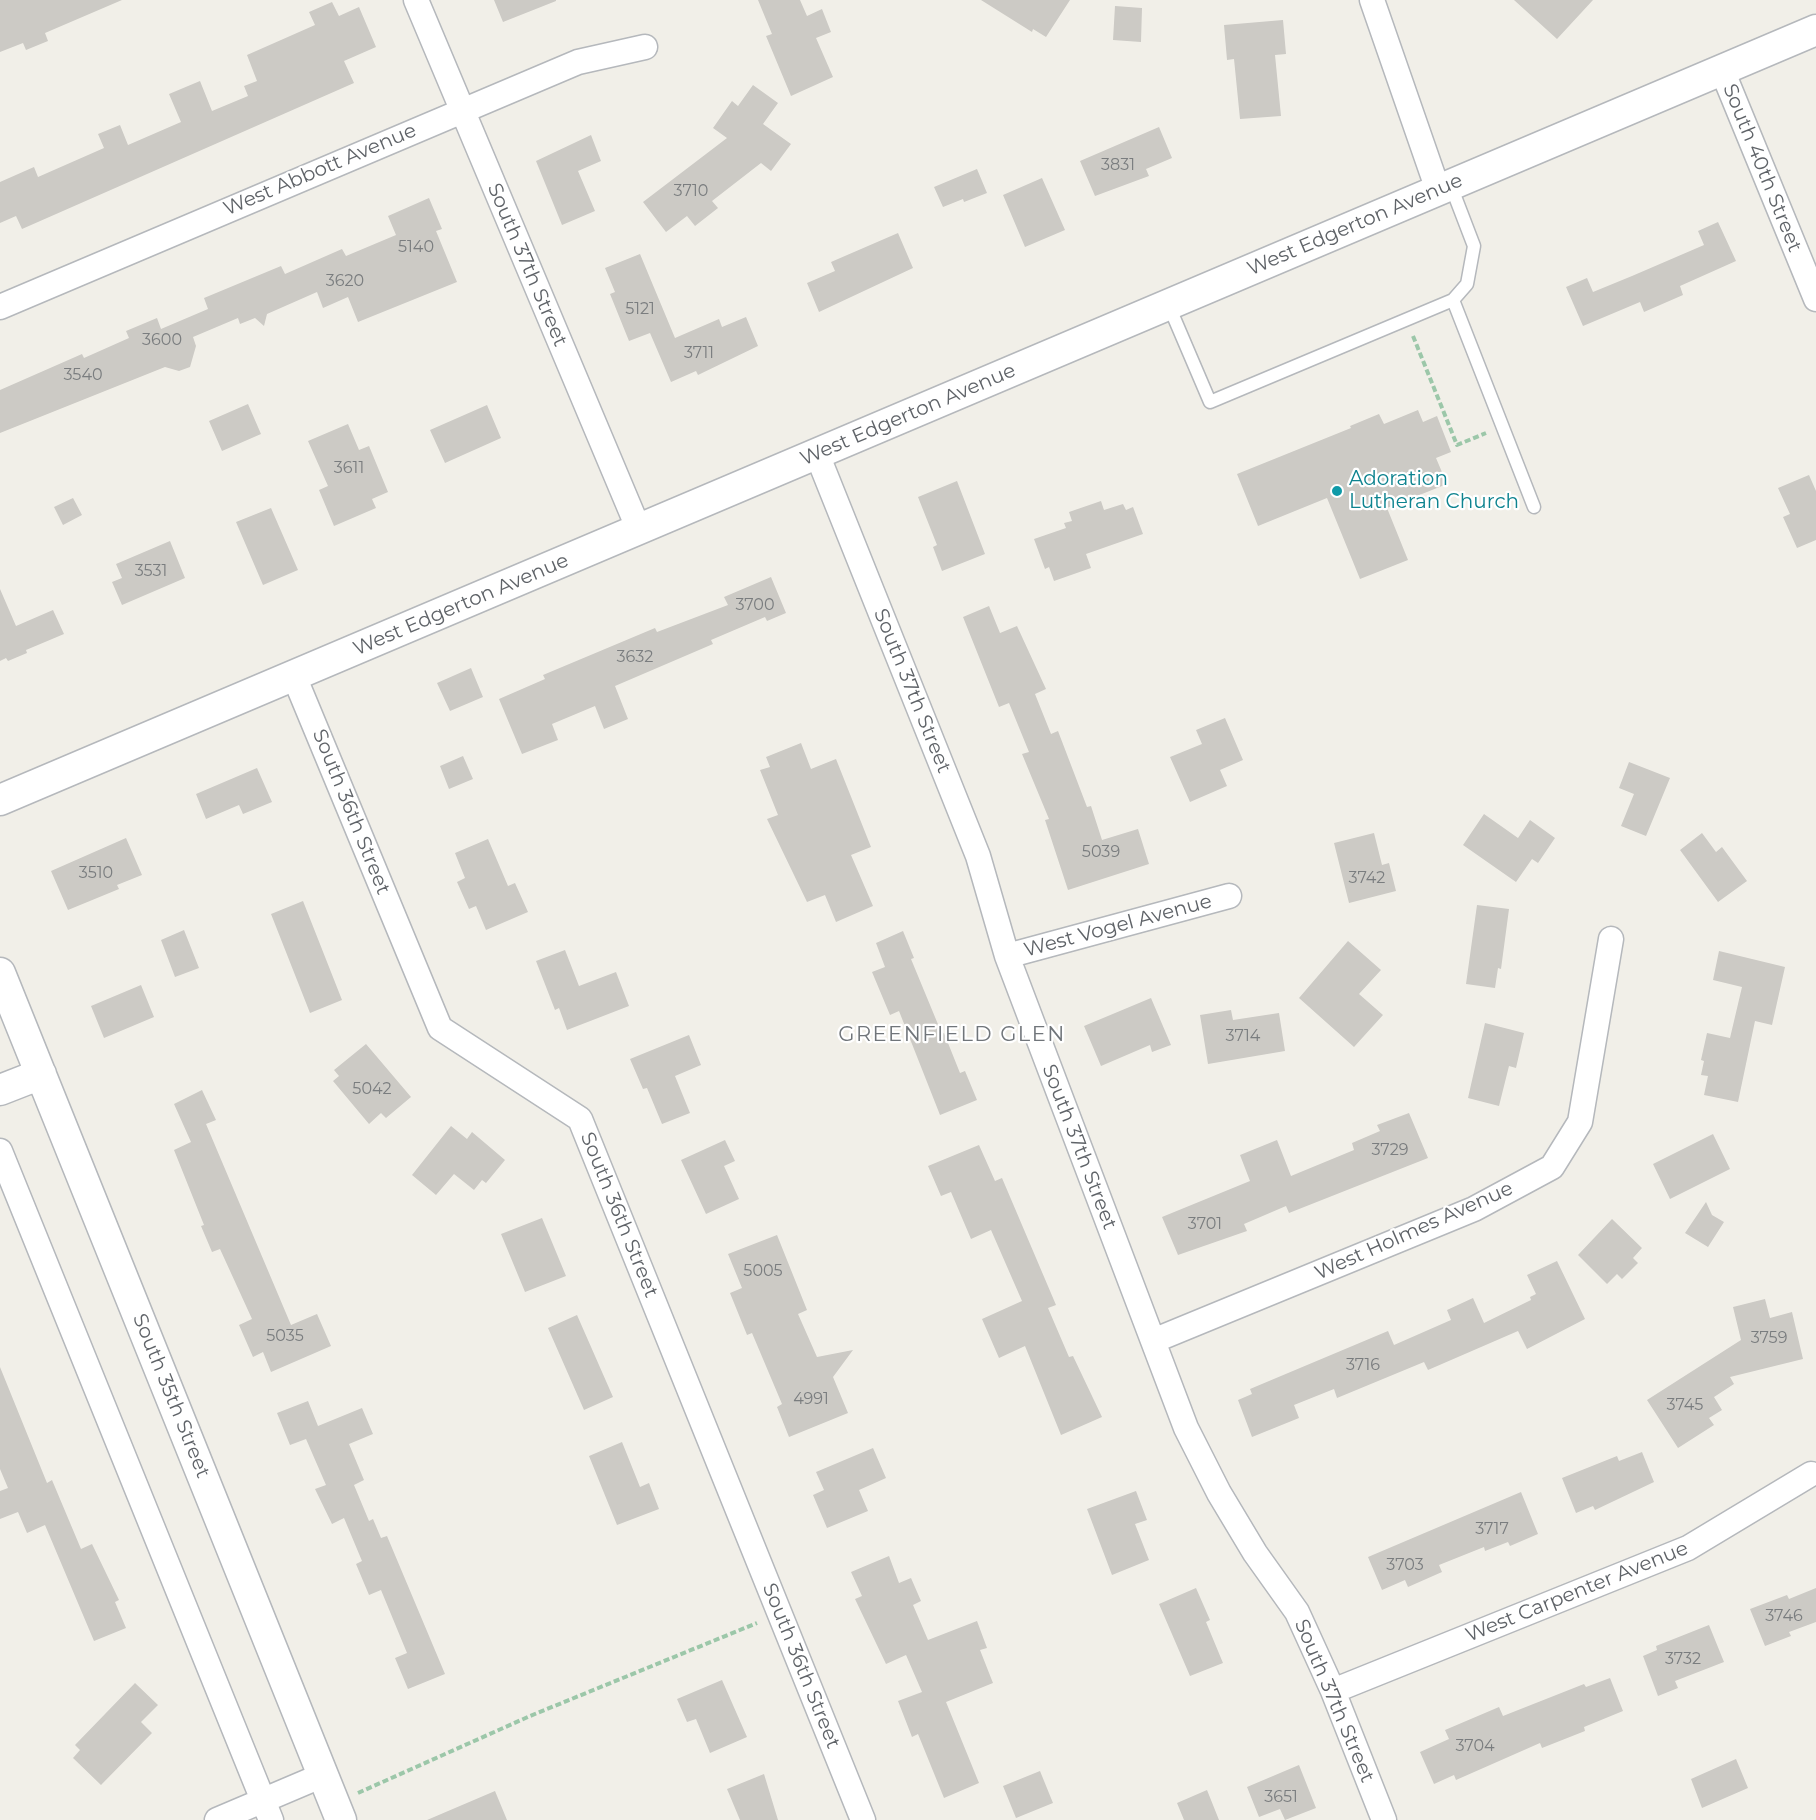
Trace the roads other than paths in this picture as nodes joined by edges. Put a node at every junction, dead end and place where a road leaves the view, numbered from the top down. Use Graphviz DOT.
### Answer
graph roads {
  1 [pos="416,0"];
  2 [pos="1372,0"];
  3 [pos="1816,30"];
  4 [pos="645,47"];
  5 [pos="1722,70"];
  6 [pos="461,110"];
  7 [pos="1444,187"];
  8 [pos="1816,299"];
  9 [pos="1453,300"];
  10 [pos="1168,305"];
  11 [pos="0,307"];
  12 [pos="817,454"];
  13 [pos="1534,507"];
  14 [pos="639,530"];
  15 [pos="294,675"];
  16 [pos="0,800"];
  17 [pos="1229,896"];
  18 [pos="1611,939"];
  19 [pos="1007,956"];
  20 [pos="0,973"];
  21 [pos="41,1074"];
  22 [pos="0,1090"];
  23 [pos="0,1151"];
  24 [pos="1153,1341"];
  25 [pos="1811,1474"];
  26 [pos="1333,1691"];
  27 [pos="323,1775"];
  28 [pos="345,1808"];
  29 [pos="267,1811"];
  30 [pos="217,1820"];
  31 [pos="863,1820"];
  32 [pos="1383,1820"];
  1 -- 6 [label="street, South 37th Street"];
  2 -- 7 [label="street"];
  3 -- 5 [label="street, West Edgerton Avenue"];
  4 -- 6 [label="street, West Abbott Avenue"];
  5 -- 7 [label="street, West Edgerton Avenue"];
  5 -- 8 [label="street, South 40th Street"];
  6 -- 11 [label="street, West Abbott Avenue"];
  6 -- 14 [label="street, South 37th Street"];
  7 -- 9 [label="lane"];
  7 -- 10 [label="street, West Edgerton Avenue"];
  9 -- 10 [label="lane"];
  9 -- 13 [label="lane"];
  10 -- 12 [label="street, West Edgerton Avenue"];
  12 -- 14 [label="street, West Edgerton Avenue"];
  12 -- 19 [label="street, South 37th Street"];
  14 -- 15 [label="street, West Edgerton Avenue"];
  15 -- 16 [label="street, West Edgerton Avenue"];
  15 -- 31 [label="street, South 36th Street"];
  17 -- 19 [label="street, West Vogel Avenue"];
  18 -- 24 [label="street, West Holmes Avenue"];
  19 -- 24 [label="street, South 37th Street"];
  20 -- 21 [label="street, South 35th Street"];
  21 -- 22 [label="street"];
  21 -- 27 [label="street, South 35th Street"];
  23 -- 29 [label="street"];
  24 -- 26 [label="street, South 37th Street"];
  25 -- 26 [label="street, West Carpenter Avenue"];
  26 -- 32 [label="street, South 37th Street"];
  27 -- 28 [label="street, South 35th Street"];
  27 -- 29 [label="street"];
  29 -- 30 [label="street"];
}
